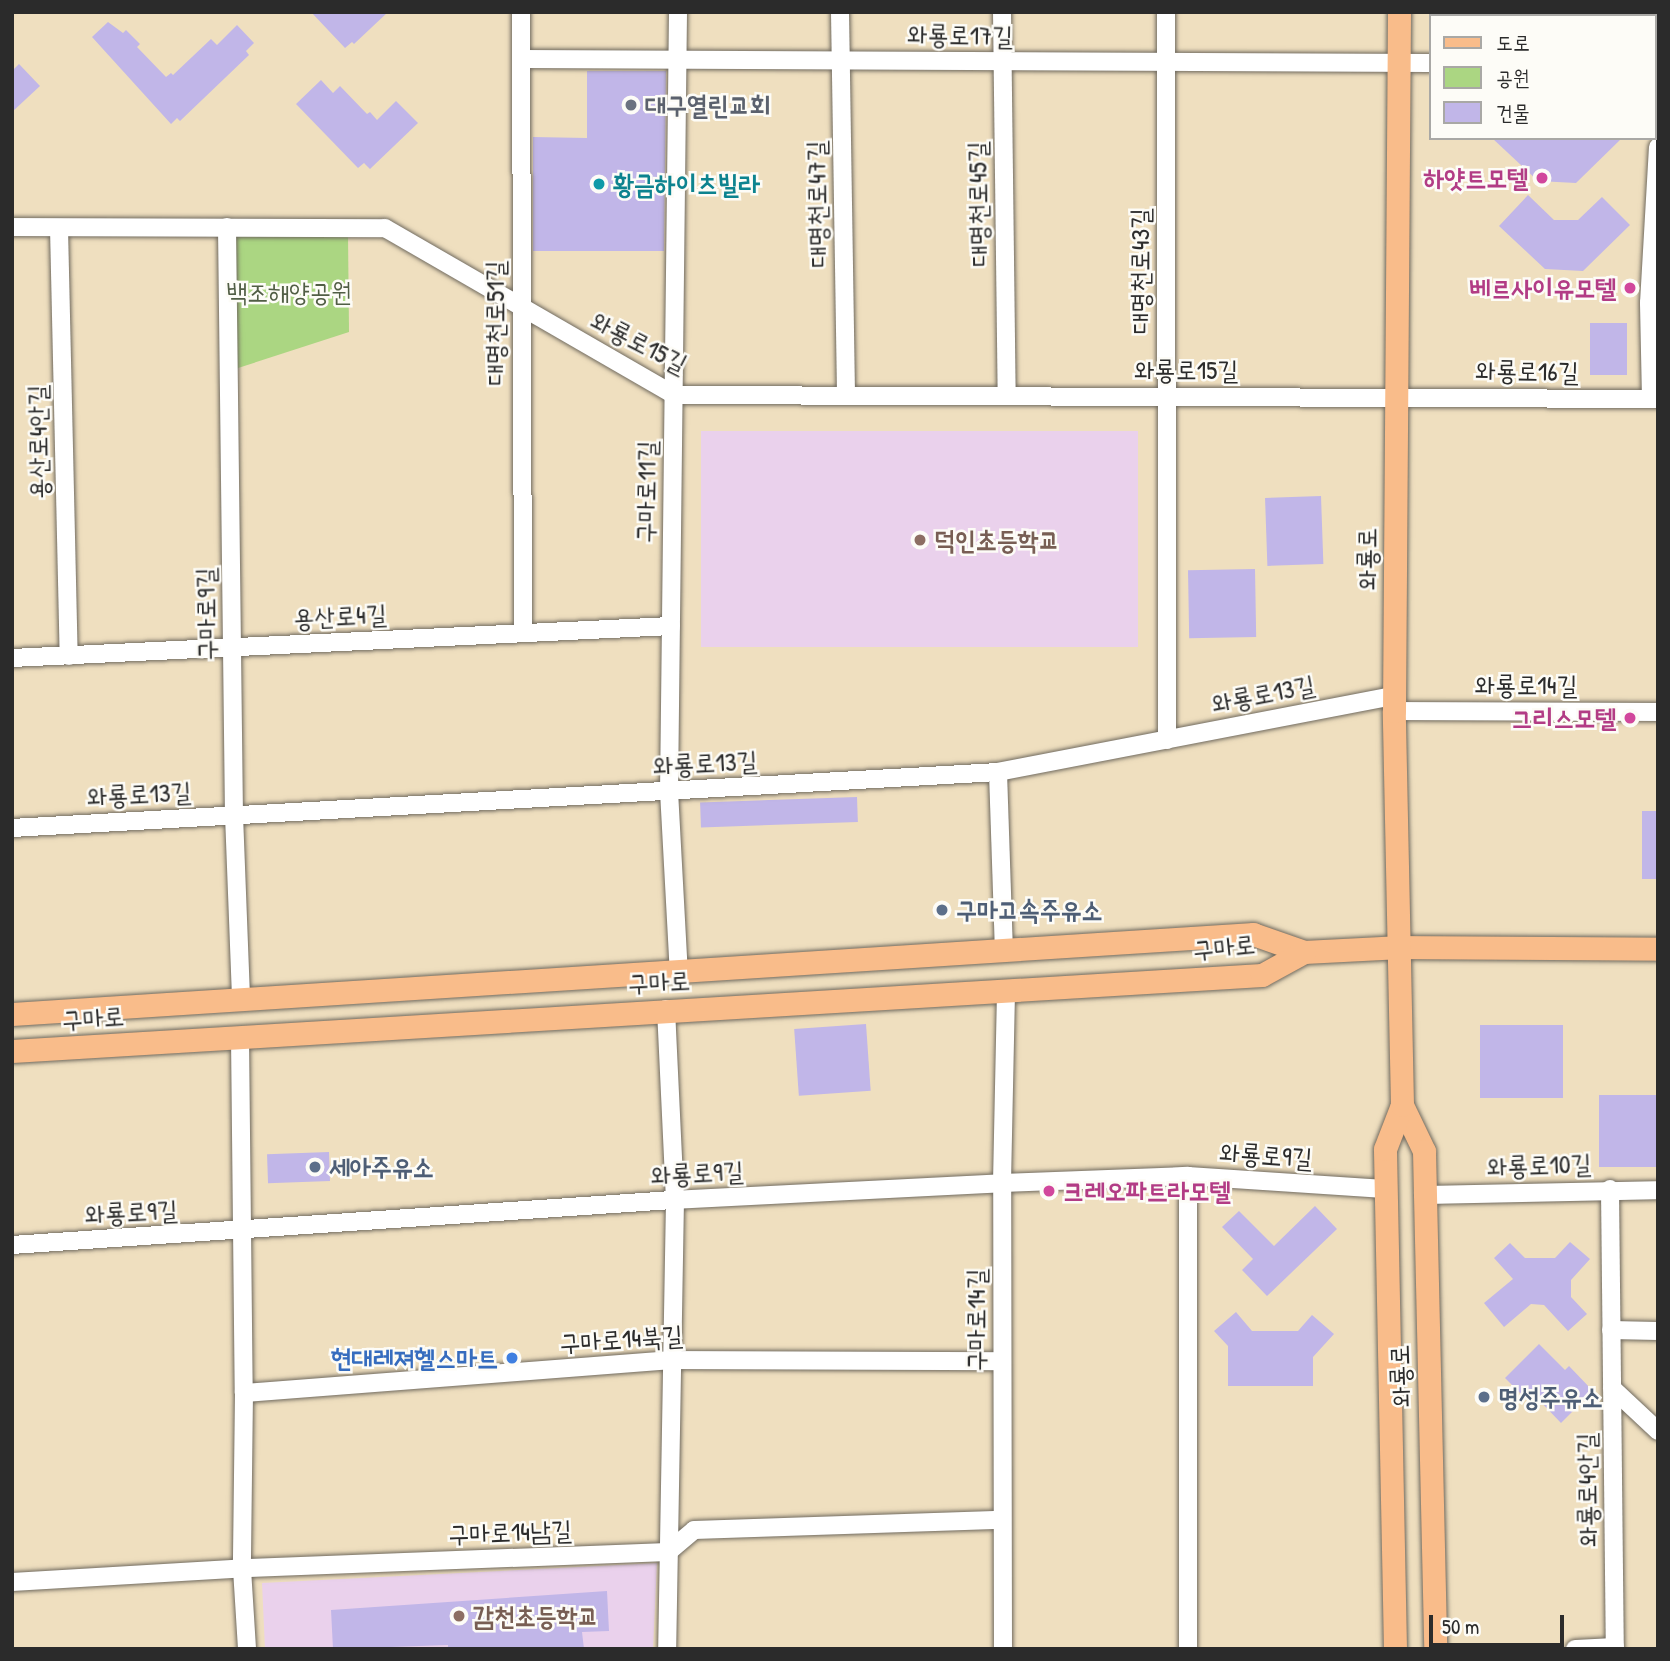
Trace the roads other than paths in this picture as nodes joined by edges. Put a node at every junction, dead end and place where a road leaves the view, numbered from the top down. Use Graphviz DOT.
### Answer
graph roads {
  1 [pos="521,12"];
  2 [pos="678,12"];
  3 [pos="840,12"];
  4 [pos="1002,12"];
  5 [pos="1166,12"];
  6 [pos="1399,12"];
  7 [pos="521,59"];
  8 [pos="677,60"];
  9 [pos="841,60"];
  10 [pos="1002,62"];
  11 [pos="1166,62"];
  12 [pos="1398,63"];
  13 [pos="1428,63"];
  14 [pos="1658,147"];
  15 [pos="12,227"];
  16 [pos="227,227"];
  17 [pos="59,228"];
  18 [pos="521,307"];
  19 [pos="674,395"];
  20 [pos="846,395"];
  21 [pos="1007,395"];
  22 [pos="1166,396"];
  23 [pos="1396,396"];
  24 [pos="1654,399"];
  25 [pos="671,626"];
  26 [pos="523,634"];
  27 [pos="233,648"];
  28 [pos="69,656"];
  29 [pos="12,658"];
  30 [pos="1394,703"];
  31 [pos="1658,712"];
  32 [pos="1167,740"];
  33 [pos="998,772"];
  34 [pos="670,791"];
  35 [pos="234,815"];
  36 [pos="12,828"];
  37 [pos="1401,947"];
  38 [pos="1658,949"];
  39 [pos="1003,951"];
  40 [pos="1304,952"];
  41 [pos="678,973"];
  42 [pos="1006,991"];
  43 [pos="241,1001"];
  44 [pos="666,1009"];
  45 [pos="12,1014"];
  46 [pos="240,1037"];
  47 [pos="12,1051"];
  48 [pos="1402,1105"];
  49 [pos="1188,1176"];
  50 [pos="1002,1183"];
  51 [pos="1385,1189"];
  52 [pos="1610,1189"];
  53 [pos="1658,1190"];
  54 [pos="1423,1195"];
  55 [pos="675,1200"];
  56 [pos="242,1232"];
  57 [pos="12,1245"];
  58 [pos="1611,1330"];
  59 [pos="1658,1331"];
  60 [pos="673,1360"];
  61 [pos="1002,1361"];
  62 [pos="1612,1388"];
  63 [pos="244,1393"];
  64 [pos="1658,1431"];
  65 [pos="1002,1520"];
  66 [pos="668,1552"];
  67 [pos="242,1569"];
  68 [pos="12,1581"];
  69 [pos="1615,1648"];
  70 [pos="247,1649"];
  71 [pos="667,1649"];
  72 [pos="1003,1649"];
  73 [pos="1188,1649"];
  74 [pos="1395,1649"];
  75 [pos="1435,1649"];
  76 [pos="1575,1649"];
  1 -- 7 [label="street, 대명천로51길"];
  2 -- 8 [label="street, 구마로11길"];
  3 -- 9 [label="street, 대명천로47길"];
  4 -- 10 [label="street, 대명천로45길"];
  5 -- 11 [label="street, 대명천로43길"];
  6 -- 12 [label="main road, 와룡로"];
  7 -- 8 [label="street, 와룡로17길"];
  7 -- 18 [label="street, 대명천로51길"];
  8 -- 9 [label="street, 와룡로17길"];
  8 -- 19 [label="street, 구마로11길"];
  9 -- 10 [label="street, 와룡로17길"];
  9 -- 20 [label="street, 대명천로47길"];
  10 -- 11 [label="street, 와룡로17길"];
  10 -- 21 [label="street, 대명천로45길"];
  11 -- 12 [label="street, 와룡로17길"];
  11 -- 22 [label="street, 대명천로43길"];
  12 -- 13 [label="street, 와룡로17길"];
  12 -- 23 [label="main road, 와룡로"];
  14 -- 24 [label="street"];
  15 -- 17 [label="street, 와룡로15길"];
  16 -- 17 [label="street, 와룡로15길"];
  16 -- 18 [label="street, 와룡로15길"];
  16 -- 27 [label="street, 구마로9길"];
  17 -- 28 [label="street, 용산로4안길"];
  18 -- 19 [label="street, 와룡로15길"];
  18 -- 26 [label="street, 대명천로51길"];
  19 -- 20 [label="street, 와룡로15길"];
  19 -- 25 [label="street, 구마로11길"];
  20 -- 21 [label="street, 와룡로15길"];
  21 -- 22 [label="street, 와룡로15길"];
  22 -- 23 [label="street, 와룡로15길"];
  22 -- 32 [label="street, 대명천로43길"];
  23 -- 24 [label="street, 와룡로16길"];
  23 -- 30 [label="main road, 와룡로"];
  25 -- 26 [label="street, 용산로4길"];
  25 -- 34 [label="street, 구마로11길"];
  26 -- 27 [label="street, 용산로4길"];
  27 -- 28 [label="street, 용산로4길"];
  27 -- 35 [label="street, 구마로9길"];
  28 -- 29 [label="street, 용산로4길"];
  30 -- 31 [label="street, 와룡로14길"];
  30 -- 32 [label="street, 와룡로13길"];
  30 -- 37 [label="main road, 와룡로"];
  32 -- 33 [label="street, 와룡로13길"];
  33 -- 34 [label="street, 와룡로13길"];
  33 -- 39 [label="street"];
  34 -- 35 [label="street, 와룡로13길"];
  34 -- 41 [label="street, 구마로11길"];
  35 -- 36 [label="street, 와룡로13길"];
  35 -- 43 [label="street, 구마로9길"];
  37 -- 38 [label="main road, 구마로"];
  37 -- 40 [label="main road, 구마로"];
  37 -- 48 [label="main road, 와룡로"];
  39 -- 40 [label="main road, 구마로"];
  39 -- 41 [label="main road, 구마로"];
  40 -- 42 [label="main road, 구마로"];
  41 -- 43 [label="main road, 구마로"];
  42 -- 44 [label="main road, 구마로"];
  42 -- 50 [label="street, 구마로14길"];
  43 -- 45 [label="main road, 구마로"];
  44 -- 46 [label="main road, 구마로"];
  44 -- 55 [label="street"];
  46 -- 47 [label="main road, 구마로"];
  46 -- 56 [label="street"];
  48 -- 51 [label="main road, 와룡로"];
  48 -- 54 [label="main road, 와룡로"];
  49 -- 50 [label="street, 와룡로9길"];
  49 -- 51 [label="street, 와룡로9길"];
  49 -- 73 [label="street"];
  50 -- 55 [label="street, 와룡로9길"];
  50 -- 61 [label="street, 구마로14길"];
  51 -- 74 [label="main road, 와룡로"];
  52 -- 53 [label="street, 와룡로10길"];
  52 -- 54 [label="street, 와룡로10길"];
  52 -- 58 [label="street, 와룡로4안길"];
  54 -- 75 [label="main road, 와룡로"];
  55 -- 56 [label="street, 와룡로9길"];
  55 -- 60 [label="street"];
  56 -- 57 [label="street, 와룡로9길"];
  56 -- 63 [label="street"];
  58 -- 59 [label="street"];
  58 -- 62 [label="street, 와룡로4안길"];
  60 -- 61 [label="street, 구마로14북길"];
  60 -- 63 [label="street, 구마로14북길"];
  60 -- 66 [label="street"];
  61 -- 65 [label="street, 구마로14길"];
  62 -- 64 [label="street"];
  62 -- 69 [label="street, 와룡로4안길"];
  63 -- 67 [label="street"];
  65 -- 66 [label="street"];
  65 -- 72 [label="street, 구마로14길"];
  66 -- 67 [label="street, 구마로14남길"];
  66 -- 71 [label="street"];
  67 -- 68 [label="street, 구마로14남길"];
  67 -- 70 [label="street"];
  69 -- 76 [label="street"];
}
